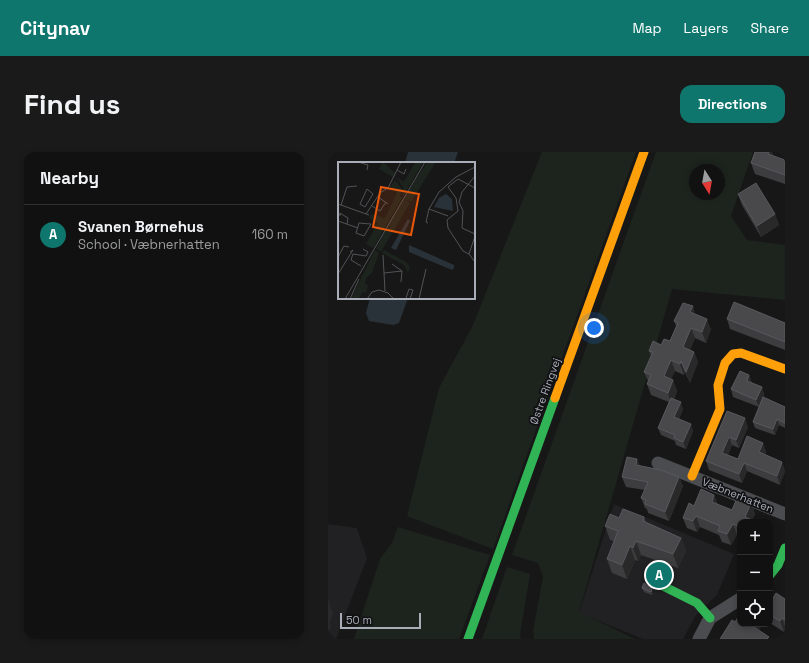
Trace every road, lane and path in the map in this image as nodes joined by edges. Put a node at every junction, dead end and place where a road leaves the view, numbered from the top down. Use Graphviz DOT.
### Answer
graph roads {
  1 [pos="644,152"];
  2 [pos="785,369"];
  3 [pos="658,462"];
  4 [pos="692,476"];
  5 [pos="785,514"];
  6 [pos="785,548"];
  7 [pos="773,572"];
  8 [pos="655,582"];
  9 [pos="737,601"];
  10 [pos="710,618"];
  11 [pos="468,639"];
  12 [pos="698,639"];
  1 -- 11 [label="main road, Østre Ringvej"];
  2 -- 4 [label="main road, Væbnerhatten"];
  3 -- 4 [label="street, Væbnerhatten"];
  4 -- 5 [label="street, Væbnerhatten"];
  6 -- 7 [label="main road"];
  8 -- 10 [label="main road"];
  9 -- 10 [label="street"];
  10 -- 12 [label="street"];
}
